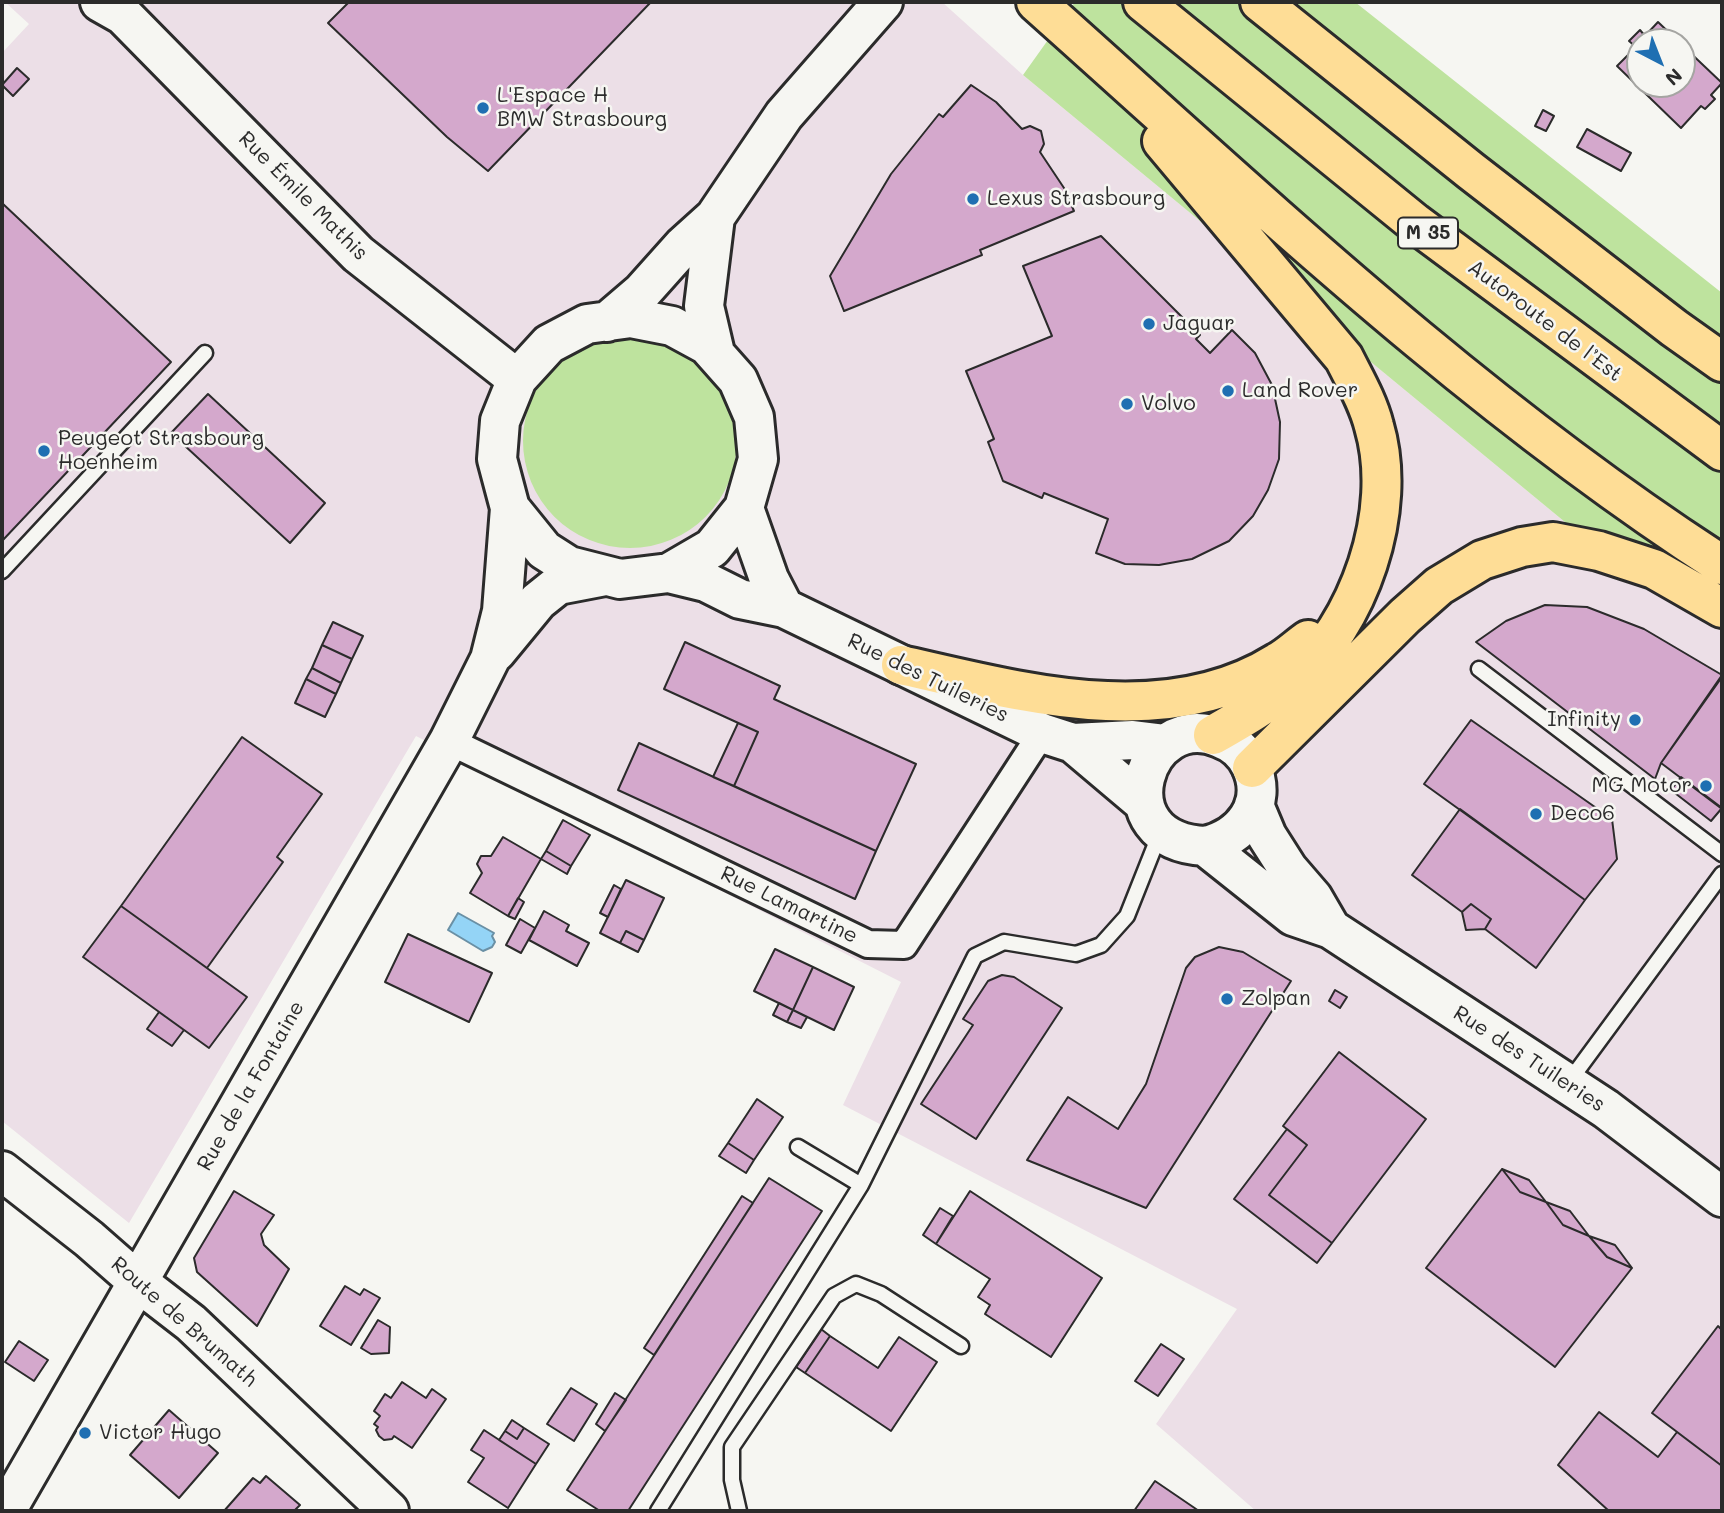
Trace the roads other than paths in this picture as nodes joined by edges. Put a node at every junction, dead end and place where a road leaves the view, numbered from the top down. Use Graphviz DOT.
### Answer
graph roads {
  1 [pos="100,2"];
  2 [pos="883,2"];
  3 [pos="1036,2"];
  4 [pos="1143,2"];
  5 [pos="1260,2"];
  6 [pos="1071,33"];
  7 [pos="715,217"];
  8 [pos="607,322"];
  9 [pos="205,352"];
  10 [pos="715,353"];
  11 [pos="1722,362"];
  12 [pos="517,379"];
  13 [pos="1722,451"];
  14 [pos="510,508"];
  15 [pos="744,508"];
  16 [pos="1722,565"];
  17 [pos="2,571"];
  18 [pos="669,572"];
  19 [pos="606,576"];
  20 [pos="1350,605"];
  21 [pos="784,608"];
  22 [pos="1722,608"];
  23 [pos="490,659"];
  24 [pos="901,665"];
  25 [pos="1479,668"];
  26 [pos="1213,735"];
  27 [pos="1058,738"];
  28 [pos="449,741"];
  29 [pos="1166,744"];
  30 [pos="1253,787"];
  31 [pos="1152,817"];
  32 [pos="1205,846"];
  33 [pos="1722,854"];
  34 [pos="1722,874"];
  35 [pos="1331,929"];
  36 [pos="1567,1084"];
  37 [pos="798,1147"];
  38 [pos="2,1171"];
  39 [pos="861,1185"];
  40 [pos="1722,1197"];
  41 [pos="138,1282"];
  42 [pos="961,1346"];
  43 [pos="6,1511"];
  44 [pos="389,1511"];
  45 [pos="658,1511"];
  46 [pos="739,1511"];
  1 -- 12 [label="street, Rue Émile Mathis"];
  2 -- 7 [label="street, Rue de la Fontaine"];
  3 -- 6 [label="highway"];
  4 -- 13 [label="highway, Autoroute de l’Est / M 35"];
  5 -- 11 [label="highway"];
  6 -- 16 [label="highway"];
  6 -- 20 [label="highway"];
  7 -- 8 [label="street, Rue de la Fontaine"];
  7 -- 10 [label="street, Rue de la Fontaine"];
  8 -- 10 [label="street, Rue de la Fontaine"];
  8 -- 12 [label="street, Rue de la Fontaine"];
  9 -- 17 [label="lane"];
  10 -- 15 [label="street, Rue de la Fontaine"];
  12 -- 14 [label="street, Rue de la Fontaine"];
  14 -- 19 [label="street, Rue de la Fontaine"];
  14 -- 23 [label="street, Rue de la Fontaine"];
  15 -- 18 [label="street, Rue de la Fontaine"];
  15 -- 21 [label="street"];
  18 -- 19 [label="street, Rue de la Fontaine"];
  18 -- 21 [label="street, Rue des Tuileries"];
  19 -- 23 [label="street, Rue de la Fontaine"];
  20 -- 24 [label="highway"];
  20 -- 26 [label="highway"];
  21 -- 24 [label="street, Rue des Tuileries"];
  22 -- 30 [label="highway"];
  23 -- 28 [label="street, Rue de la Fontaine"];
  24 -- 27 [label="street, Rue des Tuileries"];
  25 -- 33 [label="lane"];
  26 -- 29 [label="street, Rue des Tuileries"];
  26 -- 30 [label="street, Rue des Tuileries"];
  27 -- 28 [label="street, Rue Lamartine"];
  27 -- 29 [label="street, Rue des Tuileries"];
  27 -- 31 [label="street, Rue des Tuileries"];
  28 -- 41 [label="street, Rue de la Fontaine"];
  29 -- 31 [label="street"];
  30 -- 32 [label="street"];
  30 -- 35 [label="street, Rue des Tuileries"];
  31 -- 32 [label="street, Rue des Tuileries"];
  31 -- 39 [label="lane"];
  32 -- 35 [label="street, Rue des Tuileries"];
  34 -- 36 [label="lane"];
  35 -- 36 [label="street, Rue des Tuileries"];
  36 -- 40 [label="street, Rue des Tuileries"];
  37 -- 39 [label="lane"];
  38 -- 41 [label="street, Route de Brumath"];
  39 -- 45 [label="lane"];
  41 -- 43 [label="street, Rue de la Fontaine"];
  41 -- 44 [label="street, Route de Brumath"];
  42 -- 46 [label="lane"];
}
